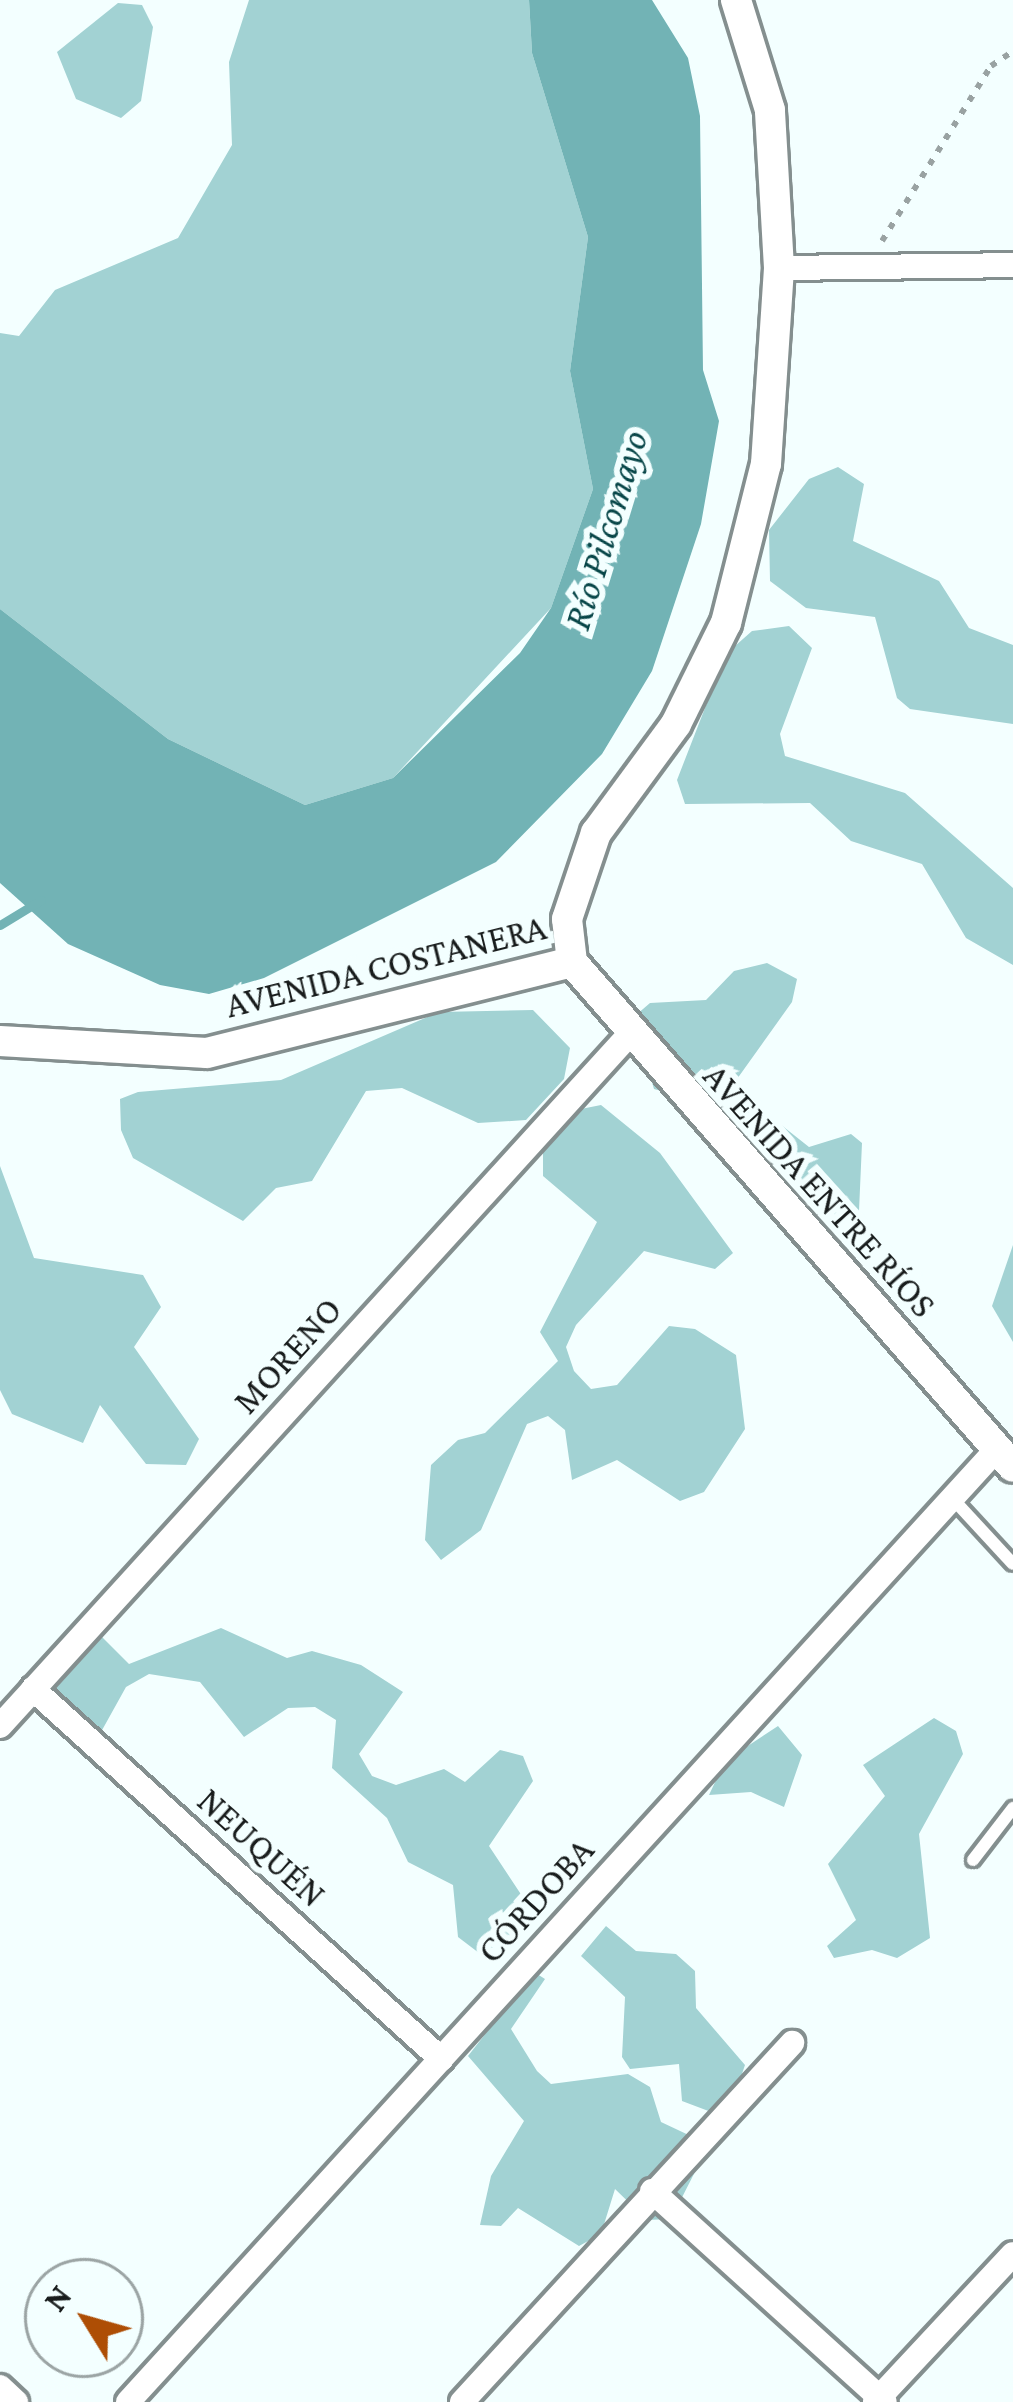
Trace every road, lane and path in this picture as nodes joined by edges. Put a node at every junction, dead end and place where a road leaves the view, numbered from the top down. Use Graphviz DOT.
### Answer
graph roads {
  1 [pos="736,0"];
  2 [pos="1013,51"];
  3 [pos="868,264"];
  4 [pos="1013,265"];
  5 [pos="779,268"];
  6 [pos="572,962"];
  7 [pos="629,1035"];
  8 [pos="0,1041"];
  9 [pos="1005,1458"];
  10 [pos="953,1498"];
  11 [pos="1013,1564"];
  12 [pos="34,1689"];
  13 [pos="0,1726"];
  14 [pos="1013,1808"];
  15 [pos="974,1860"];
  16 [pos="792,2043"];
  17 [pos="441,2059"];
  18 [pos="652,2192"];
  19 [pos="1013,2254"];
  20 [pos="0,2387"];
  21 [pos="880,2400"];
  22 [pos="16,2402"];
  23 [pos="128,2402"];
  24 [pos="462,2402"];
  1 -- 5 [label="street, AVENIDA COSTANERA"];
  2 -- 3 [label="path"];
  3 -- 4 [label="street"];
  3 -- 5 [label="street"];
  5 -- 6 [label="street, AVENIDA COSTANERA"];
  6 -- 7 [label="street, AVENIDA ENTRE RÍOS"];
  6 -- 8 [label="street, AVENIDA COSTANERA"];
  7 -- 9 [label="street, AVENIDA ENTRE RÍOS"];
  7 -- 12 [label="street, MORENO"];
  9 -- 10 [label="street, CÓRDOBA"];
  10 -- 11 [label="lane"];
  10 -- 17 [label="street, CÓRDOBA"];
  12 -- 13 [label="street, MORENO"];
  12 -- 17 [label="street, NEUQUÉN"];
  14 -- 15 [label="lane"];
  16 -- 18 [label="street"];
  17 -- 23 [label="street, CÓRDOBA"];
  18 -- 21 [label="street"];
  18 -- 24 [label="street"];
  19 -- 21 [label="street"];
  20 -- 22 [label="street"];
}
